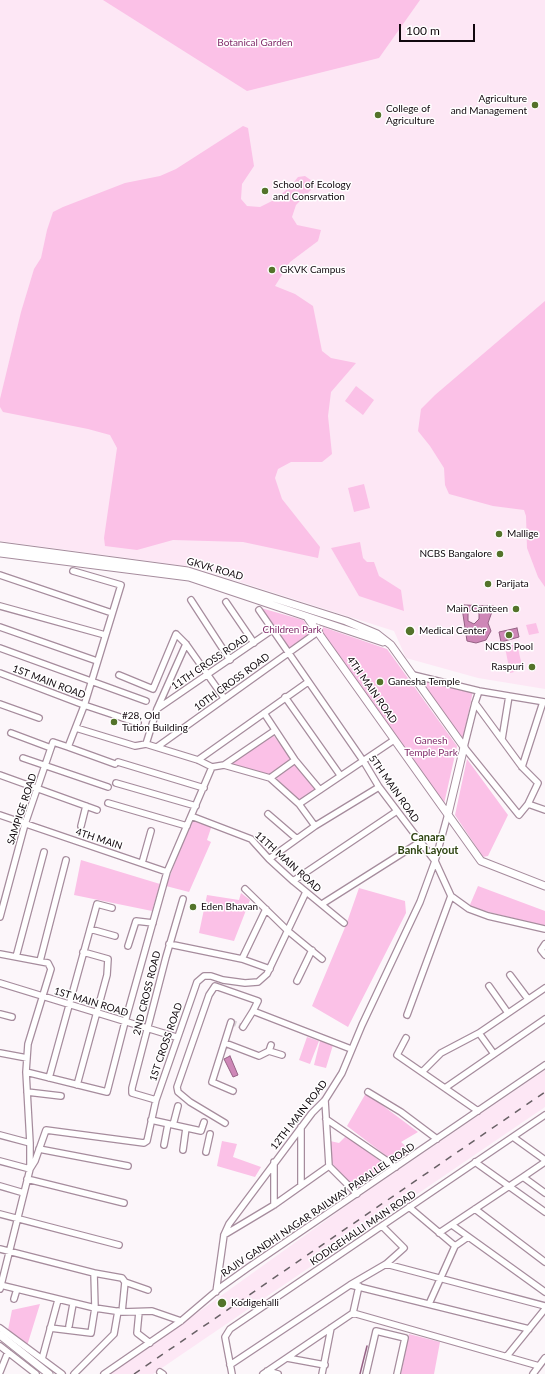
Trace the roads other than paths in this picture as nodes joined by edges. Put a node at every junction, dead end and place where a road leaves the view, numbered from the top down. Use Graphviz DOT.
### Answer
graph roads {
  1 [pos="0,546"];
  2 [pos="0,553"];
  3 [pos="124,565"];
  4 [pos="73,571"];
  5 [pos="0,575"];
  6 [pos="191,600"];
  7 [pos="226,602"];
  8 [pos="0,606"];
  9 [pos="300,606"];
  10 [pos="259,610"];
  11 [pos="112,613"];
  12 [pos="298,614"];
  13 [pos="307,617"];
  14 [pos="0,627"];
  15 [pos="272,630"];
  16 [pos="318,631"];
  17 [pos="105,635"];
  18 [pos="254,643"];
  19 [pos="186,644"];
  20 [pos="391,645"];
  21 [pos="0,648"];
  22 [pos="287,653"];
  23 [pos="230,660"];
  24 [pos="97,661"];
  25 [pos="0,672"];
  26 [pos="119,674"];
  27 [pos="208,674"];
  28 [pos="413,675"];
  29 [pos="90,682"];
  30 [pos="308,682"];
  31 [pos="478,691"];
  32 [pos="509,696"];
  33 [pos="285,697"];
  34 [pos="224,698"];
  35 [pos="146,701"];
  36 [pos="544,702"];
  37 [pos="475,703"];
  38 [pos="0,704"];
  39 [pos="84,705"];
  40 [pos="157,709"];
  41 [pos="264,713"];
  42 [pos="39,718"];
  43 [pos="138,723"];
  44 [pos="76,728"];
  45 [pos="274,730"];
  46 [pos="11,733"];
  47 [pos="502,739"];
  48 [pos="394,740"];
  49 [pos="146,744"];
  50 [pos="157,747"];
  51 [pos="464,747"];
  52 [pos="51,748"];
  53 [pos="68,748"];
  54 [pos="23,758"];
  55 [pos="198,760"];
  56 [pos="295,760"];
  57 [pos="364,762"];
  58 [pos="224,765"];
  59 [pos="45,766"];
  60 [pos="522,767"];
  61 [pos="212,768"];
  62 [pos="0,775"];
  63 [pos="340,776"];
  64 [pos="270,778"];
  65 [pos="116,783"];
  66 [pos="108,787"];
  67 [pos="379,787"];
  68 [pos="204,788"];
  69 [pos="37,789"];
  70 [pos="320,790"];
  71 [pos="108,803"];
  72 [pos="299,804"];
  73 [pos="528,804"];
  74 [pos="86,806"];
  75 [pos="196,806"];
  76 [pos="97,810"];
  77 [pos="397,810"];
  78 [pos="545,810"];
  79 [pos="0,814"];
  80 [pos="268,814"];
  81 [pos="448,814"];
  82 [pos="191,816"];
  83 [pos="25,824"];
  84 [pos="80,826"];
  85 [pos="187,826"];
  86 [pos="315,826"];
  87 [pos="151,831"];
  88 [pos="297,839"];
  89 [pos="420,842"];
  90 [pos="44,852"];
  91 [pos="269,859"];
  92 [pos="66,860"];
  93 [pos="434,861"];
  94 [pos="142,863"];
  95 [pos="167,872"];
  96 [pos="293,881"];
  97 [pos="545,886"];
  98 [pos="245,889"];
  99 [pos="306,892"];
  100 [pos="451,896"];
  101 [pos="183,899"];
  102 [pos="322,904"];
  103 [pos="112,908"];
  104 [pos="266,910"];
  105 [pos="0,917"];
  106 [pos="153,923"];
  107 [pos="344,923"];
  108 [pos="90,929"];
  109 [pos="545,929"];
  110 [pos="288,931"];
  111 [pos="115,936"];
  112 [pos="169,944"];
  113 [pos="545,944"];
  114 [pos="128,946"];
  115 [pos="312,950"];
  116 [pos="83,952"];
  117 [pos="0,954"];
  118 [pos="545,955"];
  119 [pos="16,957"];
  120 [pos="242,959"];
  121 [pos="322,959"];
  122 [pos="40,961"];
  123 [pos="270,969"];
  124 [pos="510,975"];
  125 [pos="297,981"];
  126 [pos="0,983"];
  127 [pos="489,986"];
  128 [pos="545,988"];
  129 [pos="43,997"];
  130 [pos="528,999"];
  131 [pos="70,1005"];
  132 [pos="253,1011"];
  133 [pos="96,1013"];
  134 [pos="508,1013"];
  135 [pos="0,1014"];
  136 [pos="407,1015"];
  137 [pos="12,1017"];
  138 [pos="545,1019"];
  139 [pos="124,1022"];
  140 [pos="231,1022"];
  141 [pos="243,1027"];
  142 [pos="148,1029"];
  143 [pos="479,1033"];
  144 [pos="176,1038"];
  145 [pos="406,1038"];
  146 [pos="225,1043"];
  147 [pos="271,1045"];
  148 [pos="351,1049"];
  149 [pos="269,1051"];
  150 [pos="0,1053"];
  151 [pos="494,1054"];
  152 [pos="282,1055"];
  153 [pos="27,1058"];
  154 [pos="545,1065"];
  155 [pos="26,1072"];
  156 [pos="422,1072"];
  157 [pos="49,1078"];
  158 [pos="77,1085"];
  159 [pos="445,1088"];
  160 [pos="233,1091"];
  161 [pos="27,1092"];
  162 [pos="368,1092"];
  163 [pos="61,1096"];
  164 [pos="156,1100"];
  165 [pos="325,1100"];
  166 [pos="178,1106"];
  167 [pos="478,1111"];
  168 [pos="545,1114"];
  169 [pos="326,1118"];
  170 [pos="151,1120"];
  171 [pos="204,1122"];
  172 [pos="225,1123"];
  173 [pos="170,1124"];
  174 [pos="301,1127"];
  175 [pos="186,1128"];
  176 [pos="210,1134"];
  177 [pos="0,1135"];
  178 [pos="513,1137"];
  179 [pos="437,1139"];
  180 [pos="30,1143"];
  181 [pos="164,1145"];
  182 [pos="39,1150"];
  183 [pos="182,1150"];
  184 [pos="206,1152"];
  185 [pos="0,1160"];
  186 [pos="545,1161"];
  187 [pos="274,1162"];
  188 [pos="475,1162"];
  189 [pos="128,1166"];
  190 [pos="328,1166"];
  191 [pos="396,1167"];
  192 [pos="30,1168"];
  193 [pos="523,1177"];
  194 [pos="27,1179"];
  195 [pos="302,1185"];
  196 [pos="0,1186"];
  197 [pos="509,1187"];
  198 [pos="24,1193"];
  199 [pos="545,1193"];
  200 [pos="357,1194"];
  201 [pos="124,1203"];
  202 [pos="274,1204"];
  203 [pos="409,1207"];
  204 [pos="475,1210"];
  205 [pos="545,1212"];
  206 [pos="0,1214"];
  207 [pos="17,1218"];
  208 [pos="452,1225"];
  209 [pos="382,1226"];
  210 [pos="439,1232"];
  211 [pos="224,1235"];
  212 [pos="468,1237"];
  213 [pos="119,1245"];
  214 [pos="455,1246"];
  215 [pos="0,1249"];
  216 [pos="9,1251"];
  217 [pos="545,1262"];
  218 [pos="386,1264"];
  219 [pos="94,1273"];
  220 [pos="440,1278"];
  221 [pos="125,1282"];
  222 [pos="350,1285"];
  223 [pos="359,1286"];
  224 [pos="0,1287"];
  225 [pos="17,1289"];
  226 [pos="148,1290"];
  227 [pos="216,1292"];
  228 [pos="545,1292"];
  229 [pos="14,1300"];
  230 [pos="58,1300"];
  231 [pos="73,1304"];
  232 [pos="429,1304"];
  233 [pos="545,1306"];
  234 [pos="95,1308"];
  235 [pos="545,1309"];
  236 [pos="120,1312"];
  237 [pos="139,1312"];
  238 [pos="353,1313"];
  239 [pos="181,1321"];
  240 [pos="390,1323"];
  241 [pos="69,1326"];
  242 [pos="0,1328"];
  243 [pos="50,1328"];
  244 [pos="331,1328"];
  245 [pos="529,1329"];
  246 [pos="387,1334"];
  247 [pos="0,1335"];
  248 [pos="150,1342"];
  249 [pos="0,1346"];
  250 [pos="8,1352"];
  251 [pos="507,1356"];
  252 [pos="287,1358"];
  253 [pos="545,1358"];
  254 [pos="42,1359"];
  255 [pos="230,1365"];
  256 [pos="325,1365"];
  257 [pos="539,1366"];
  258 [pos="0,1372"];
  259 [pos="265,1373"];
  260 [pos="36,1374"];
  261 [pos="49,1374"];
  262 [pos="62,1374"];
  263 [pos="74,1374"];
  264 [pos="104,1374"];
  265 [pos="232,1374"];
  266 [pos="278,1374"];
  267 [pos="322,1374"];
  268 [pos="366,1374"];
  269 [pos="397,1374"];
  270 [pos="533,1374"];
  1 -- 3 [label="main road, GKVK ROAD"];
  2 -- 3 [label="main road, GKVK ROAD"];
  3 -- 9 [label="main road, GKVK ROAD"];
  3 -- 12 [label="main road, GKVK ROAD"];
  4 -- 11 [label="street"];
  5 -- 11 [label="street"];
  6 -- 23 [label="street"];
  7 -- 18 [label="street"];
  8 -- 17 [label="street"];
  9 -- 12 [label="main road"];
  9 -- 20 [label="main road, GKVK ROAD"];
  10 -- 15 [label="street, 5TH MAIN ROAD"];
  11 -- 17 [label="street"];
  12 -- 13 [label="main road, GKVK ROAD"];
  13 -- 16 [label="main road, 4TH MAIN ROAD"];
  13 -- 20 [label="main road, GKVK ROAD"];
  14 -- 24 [label="street"];
  15 -- 18 [label="street, 11TH CROSS ROAD"];
  15 -- 22 [label="street, 5TH MAIN ROAD"];
  16 -- 22 [label="street, 10TH CROSS ROAD"];
  16 -- 48 [label="main road, 4TH MAIN ROAD"];
  17 -- 24 [label="street"];
  18 -- 23 [label="street, 11TH CROSS ROAD"];
  19 -- 26 [label="street"];
  19 -- 27 [label="street"];
  19 -- 40 [label="street"];
  20 -- 28 [label="main road, GKVK ROAD"];
  21 -- 29 [label="street"];
  22 -- 30 [label="street, 5TH MAIN ROAD"];
  22 -- 34 [label="street, 10TH CROSS ROAD"];
  23 -- 27 [label="street, 11TH CROSS ROAD"];
  24 -- 29 [label="street"];
  25 -- 39 [label="street, 1ST MAIN ROAD"];
  27 -- 34 [label="street"];
  27 -- 40 [label="street, 11TH CROSS ROAD"];
  28 -- 31 [label="street"];
  28 -- 51 [label="main road, GKVK ROAD"];
  29 -- 35 [label="street"];
  29 -- 39 [label="street"];
  30 -- 33 [label="street"];
  30 -- 57 [label="street, 5TH MAIN ROAD"];
  31 -- 32 [label="street"];
  31 -- 37 [label="street"];
  32 -- 36 [label="street"];
  32 -- 47 [label="street"];
  33 -- 41 [label="street"];
  33 -- 63 [label="street"];
  34 -- 50 [label="street, 10TH CROSS ROAD"];
  36 -- 60 [label="street"];
  37 -- 47 [label="street"];
  37 -- 51 [label="street"];
  38 -- 42 [label="street"];
  39 -- 43 [label="street, 1ST MAIN ROAD"];
  39 -- 44 [label="street"];
  40 -- 49 [label="street"];
  41 -- 45 [label="street"];
  41 -- 55 [label="street"];
  44 -- 49 [label="street"];
  44 -- 53 [label="street"];
  45 -- 56 [label="street"];
  45 -- 58 [label="street"];
  46 -- 52 [label="street"];
  47 -- 60 [label="street"];
  48 -- 57 [label="street"];
  48 -- 81 [label="main road, 4TH MAIN ROAD"];
  49 -- 50 [label="street"];
  50 -- 55 [label="street"];
  51 -- 73 [label="street"];
  51 -- 81 [label="main road"];
  52 -- 53 [label="street"];
  52 -- 59 [label="street, SAMPIGE ROAD"];
  53 -- 68 [label="street"];
  54 -- 59 [label="street"];
  55 -- 61 [label="street"];
  56 -- 64 [label="street"];
  56 -- 70 [label="street"];
  57 -- 63 [label="street"];
  57 -- 67 [label="street, 5TH MAIN ROAD"];
  58 -- 61 [label="street"];
  58 -- 64 [label="street"];
  59 -- 66 [label="street"];
  59 -- 69 [label="street, SAMPIGE ROAD"];
  60 -- 73 [label="street"];
  61 -- 68 [label="street"];
  62 -- 69 [label="street"];
  63 -- 70 [label="street"];
  64 -- 72 [label="street"];
  65 -- 75 [label="street"];
  67 -- 77 [label="street, 5TH MAIN ROAD"];
  67 -- 86 [label="street"];
  68 -- 75 [label="street"];
  69 -- 74 [label="street"];
  69 -- 83 [label="street, SAMPIGE ROAD"];
  70 -- 72 [label="street"];
  71 -- 85 [label="street"];
  72 -- 86 [label="street"];
  73 -- 78 [label="street"];
  74 -- 76 [label="street"];
  74 -- 84 [label="street"];
  75 -- 82 [label="street"];
  77 -- 89 [label="street, 5TH MAIN ROAD"];
  77 -- 96 [label="street"];
  79 -- 83 [label="street"];
  80 -- 88 [label="street"];
  81 -- 93 [label="street, 12TH MAIN ROAD"];
  81 -- 97 [label="main road"];
  82 -- 85 [label="street"];
  82 -- 91 [label="street, 11TH MAIN ROAD"];
  83 -- 94 [label="street, 4TH MAIN"];
  83 -- 105 [label="street, SAMPIGE ROAD"];
  85 -- 95 [label="street"];
  86 -- 88 [label="street"];
  87 -- 94 [label="street"];
  88 -- 91 [label="street"];
  89 -- 93 [label="street, 5TH MAIN ROAD"];
  89 -- 102 [label="street"];
  90 -- 119 [label="street"];
  91 -- 96 [label="street, 11TH MAIN ROAD"];
  92 -- 122 [label="street"];
  93 -- 100 [label="street, 5TH MAIN ROAD"];
  93 -- 148 [label="street, 12TH MAIN ROAD"];
  94 -- 95 [label="street, 4TH MAIN"];
  95 -- 106 [label="street"];
  96 -- 99 [label="street, 11TH MAIN ROAD"];
  98 -- 104 [label="street"];
  99 -- 102 [label="street, 11TH MAIN ROAD"];
  99 -- 110 [label="street"];
  100 -- 109 [label="street"];
  100 -- 136 [label="street"];
  101 -- 112 [label="street, 2ND CROSS ROAD"];
  102 -- 107 [label="street, 11TH MAIN ROAD"];
  103 -- 108 [label="street"];
  104 -- 110 [label="street"];
  104 -- 120 [label="street"];
  106 -- 114 [label="street"];
  106 -- 139 [label="street"];
  108 -- 111 [label="street"];
  108 -- 116 [label="street"];
  110 -- 115 [label="street"];
  110 -- 123 [label="street"];
  112 -- 120 [label="street"];
  112 -- 142 [label="street, 2ND CROSS ROAD"];
  113 -- 118 [label="street"];
  115 -- 121 [label="street"];
  115 -- 125 [label="street"];
  116 -- 131 [label="street"];
  116 -- 133 [label="street"];
  117 -- 119 [label="street"];
  119 -- 122 [label="street"];
  120 -- 123 [label="street"];
  122 -- 129 [label="street"];
  123 -- 144 [label="street, 1ST CROSS ROAD"];
  124 -- 130 [label="street"];
  126 -- 129 [label="street, 1ST MAIN ROAD"];
  127 -- 134 [label="street"];
  128 -- 130 [label="street"];
  129 -- 131 [label="street, 1ST MAIN ROAD"];
  129 -- 153 [label="street"];
  130 -- 134 [label="street"];
  131 -- 133 [label="street, 1ST MAIN ROAD"];
  131 -- 157 [label="street"];
  132 -- 141 [label="street"];
  132 -- 148 [label="street"];
  132 -- 172 [label="street"];
  133 -- 139 [label="street, 1ST MAIN ROAD"];
  133 -- 158 [label="street"];
  134 -- 143 [label="street"];
  135 -- 137 [label="street"];
  138 -- 151 [label="street"];
  139 -- 142 [label="street, 1ST MAIN ROAD"];
  139 -- 158 [label="street"];
  140 -- 146 [label="street"];
  142 -- 144 [label="street, 1ST MAIN ROAD"];
  142 -- 164 [label="street, 2ND CROSS ROAD"];
  143 -- 151 [label="street"];
  143 -- 156 [label="street"];
  144 -- 164 [label="street, 1ST CROSS ROAD"];
  145 -- 156 [label="street"];
  146 -- 149 [label="street"];
  146 -- 160 [label="street"];
  147 -- 149 [label="street"];
  148 -- 165 [label="street, 12TH MAIN ROAD"];
  149 -- 152 [label="street"];
  150 -- 153 [label="street"];
  151 -- 159 [label="street"];
  153 -- 155 [label="street"];
  154 -- 167 [label="street, RAJIV GANDHI NAGAR RAILWAY PARALLEL ROAD"];
  155 -- 157 [label="street"];
  155 -- 161 [label="street"];
  156 -- 159 [label="street"];
  157 -- 158 [label="street"];
  159 -- 167 [label="street"];
  161 -- 163 [label="street"];
  161 -- 180 [label="street"];
  162 -- 179 [label="street"];
  164 -- 170 [label="street, 1ST CROSS ROAD"];
  165 -- 169 [label="street"];
  165 -- 174 [label="street, 12TH MAIN ROAD"];
  166 -- 173 [label="street"];
  167 -- 179 [label="street, RAJIV GANDHI NAGAR RAILWAY PARALLEL ROAD"];
  168 -- 178 [label="street, KODIGEHALLI MAIN ROAD"];
  169 -- 190 [label="street"];
  169 -- 191 [label="street"];
  170 -- 173 [label="street"];
  170 -- 182 [label="street, 1ST CROSS ROAD"];
  171 -- 175 [label="street"];
  173 -- 175 [label="street"];
  173 -- 181 [label="street"];
  174 -- 187 [label="street, 12TH MAIN ROAD"];
  174 -- 195 [label="street"];
  175 -- 183 [label="street"];
  176 -- 184 [label="street"];
  177 -- 180 [label="street"];
  178 -- 186 [label="street"];
  178 -- 188 [label="street, KODIGEHALLI MAIN ROAD"];
  179 -- 191 [label="street, RAJIV GANDHI NAGAR RAILWAY PARALLEL ROAD"];
  180 -- 192 [label="street"];
  182 -- 189 [label="street"];
  182 -- 192 [label="street"];
  185 -- 192 [label="street"];
  186 -- 193 [label="street"];
  187 -- 202 [label="street"];
  187 -- 211 [label="street, 12TH MAIN ROAD"];
  188 -- 197 [label="street"];
  188 -- 203 [label="street, KODIGEHALLI MAIN ROAD"];
  190 -- 195 [label="street"];
  190 -- 200 [label="street"];
  191 -- 200 [label="street, RAJIV GANDHI NAGAR RAILWAY PARALLEL ROAD"];
  192 -- 194 [label="street"];
  193 -- 197 [label="street"];
  193 -- 199 [label="street"];
  194 -- 198 [label="street"];
  194 -- 201 [label="street"];
  195 -- 202 [label="street"];
  196 -- 198 [label="street"];
  197 -- 204 [label="street"];
  197 -- 205 [label="street"];
  198 -- 207 [label="street"];
  200 -- 227 [label="street, RAJIV GANDHI NAGAR RAILWAY PARALLEL ROAD"];
  202 -- 211 [label="street"];
  203 -- 209 [label="street, KODIGEHALLI MAIN ROAD"];
  203 -- 210 [label="street"];
  204 -- 208 [label="street"];
  204 -- 217 [label="street"];
  206 -- 207 [label="street"];
  207 -- 213 [label="street"];
  207 -- 216 [label="street"];
  208 -- 210 [label="street"];
  208 -- 212 [label="street"];
  209 -- 218 [label="street"];
  209 -- 255 [label="street, KODIGEHALLI MAIN ROAD"];
  210 -- 214 [label="street"];
  211 -- 227 [label="street, 12TH MAIN ROAD"];
  212 -- 214 [label="street"];
  212 -- 228 [label="street"];
  214 -- 220 [label="street"];
  215 -- 216 [label="street"];
  216 -- 219 [label="street"];
  216 -- 224 [label="street"];
  218 -- 220 [label="street"];
  218 -- 222 [label="street"];
  219 -- 221 [label="street"];
  219 -- 234 [label="street"];
  220 -- 232 [label="street"];
  220 -- 233 [label="street"];
  221 -- 226 [label="street"];
  221 -- 236 [label="street"];
  222 -- 223 [label="street"];
  222 -- 255 [label="street"];
  223 -- 232 [label="street"];
  223 -- 238 [label="street"];
  224 -- 225 [label="street"];
  225 -- 229 [label="street"];
  225 -- 230 [label="street"];
  227 -- 239 [label="street, RAJIV GANDHI NAGAR RAILWAY PARALLEL ROAD"];
  230 -- 231 [label="street"];
  230 -- 243 [label="street"];
  231 -- 234 [label="street"];
  231 -- 241 [label="street"];
  232 -- 245 [label="street"];
  234 -- 236 [label="street"];
  234 -- 243 [label="street"];
  235 -- 245 [label="street"];
  236 -- 237 [label="street"];
  236 -- 263 [label="street"];
  237 -- 239 [label="street"];
  237 -- 248 [label="street"];
  238 -- 240 [label="street"];
  238 -- 244 [label="street"];
  239 -- 248 [label="street, RAJIV GANDHI NAGAR RAILWAY PARALLEL ROAD"];
  240 -- 246 [label="street"];
  240 -- 251 [label="street"];
  242 -- 254 [label="street"];
  243 -- 254 [label="street"];
  244 -- 252 [label="street"];
  244 -- 256 [label="street"];
  245 -- 251 [label="street"];
  246 -- 268 [label="street"];
  246 -- 269 [label="street"];
  247 -- 261 [label="main road"];
  248 -- 264 [label="street, RAJIV GANDHI NAGAR RAILWAY PARALLEL ROAD"];
  249 -- 250 [label="street"];
  250 -- 258 [label="street"];
  250 -- 260 [label="street"];
  251 -- 257 [label="street"];
  252 -- 256 [label="street"];
  252 -- 259 [label="street"];
  253 -- 257 [label="street"];
  254 -- 262 [label="street"];
  255 -- 265 [label="street, KODIGEHALLI MAIN ROAD"];
  256 -- 267 [label="street"];
  257 -- 270 [label="street"];
  259 -- 266 [label="street"];
}
